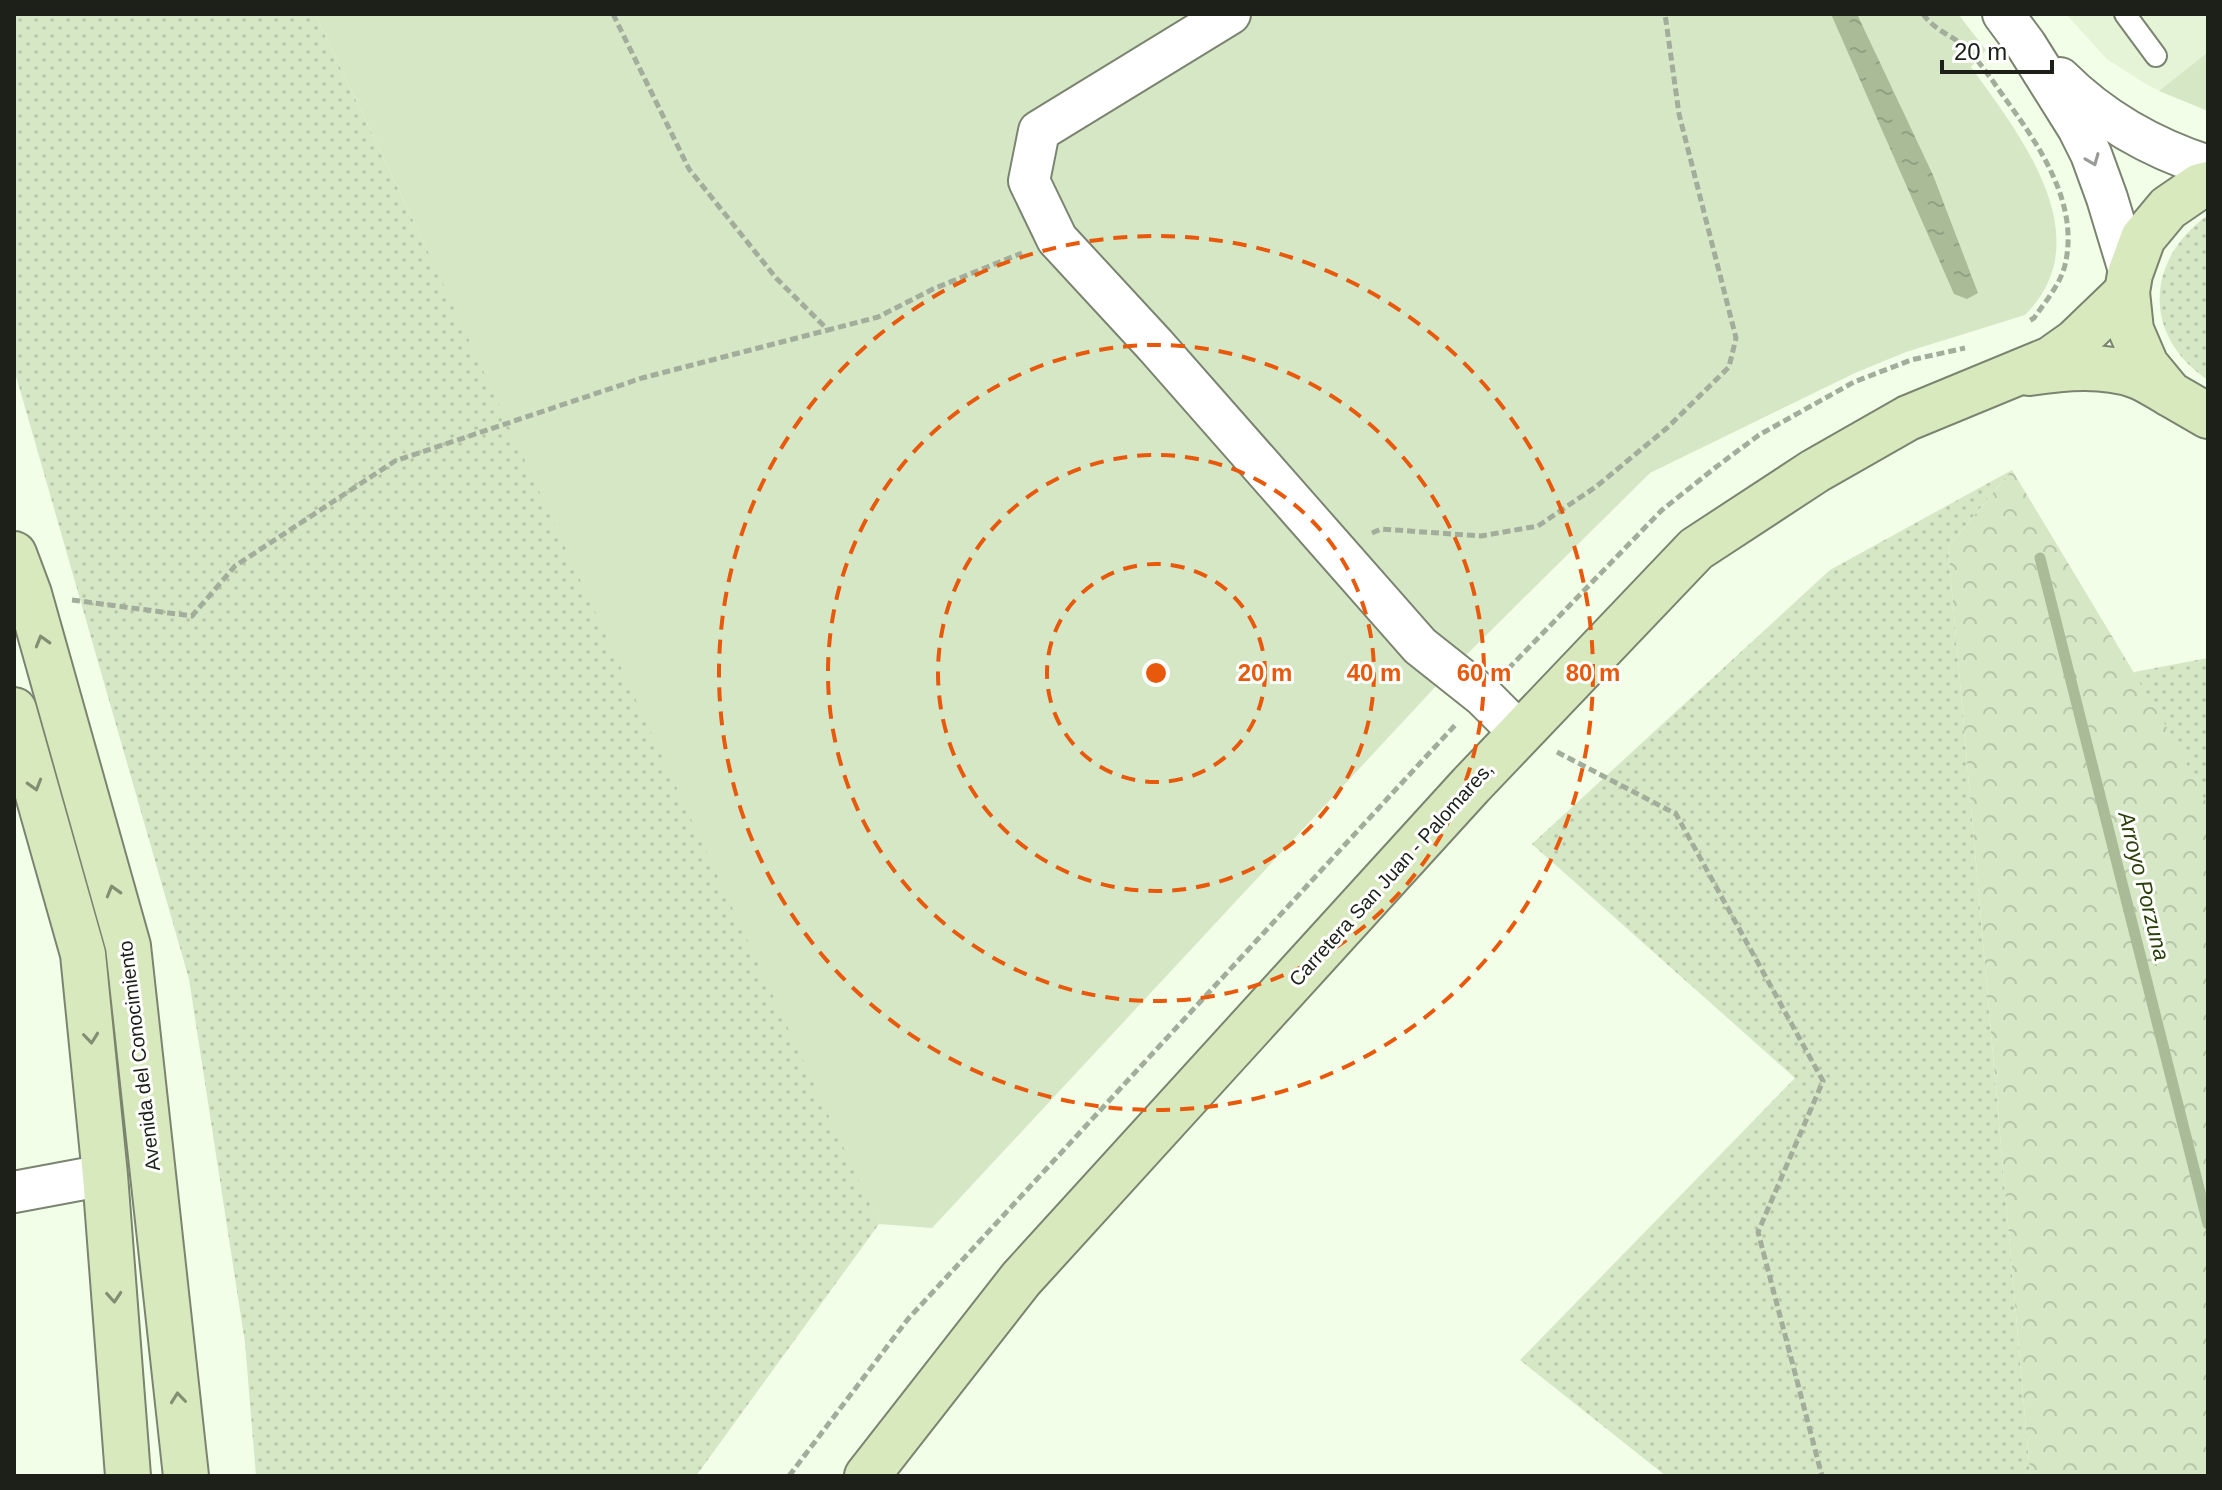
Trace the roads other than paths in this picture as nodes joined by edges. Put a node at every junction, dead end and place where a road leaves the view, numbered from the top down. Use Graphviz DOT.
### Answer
graph roads {
  1 [pos="1230,14"];
  2 [pos="2125,14"];
  3 [pos="2014,30"];
  4 [pos="2156,56"];
  5 [pos="2208,166"];
  6 [pos="2208,184"];
  7 [pos="2129,283"];
  8 [pos="2003,377"];
  9 [pos="2197,412"];
  10 [pos="14,554"];
  11 [pos="14,710"];
  12 [pos="1520,733"];
  13 [pos="105,1175"];
  14 [pos="14,1192"];
  15 [pos="128,1476"];
  16 [pos="186,1476"];
  17 [pos="867,1476"];
  1 -- 12 [label="street"];
  2 -- 4 [label="lane"];
  3 -- 5 [label="street"];
  3 -- 7 [label="street, one-way"];
  6 -- 7 [label="street"];
  7 -- 8 [label="street"];
  7 -- 9 [label="street"];
  8 -- 9 [label="street"];
  8 -- 12 [label="street, Carretera San Juan - Palomares,"];
  16 -- 10 [label="street, Avenida del Conocimiento, one-way"];
  11 -- 13 [label="street, one-way"];
  12 -- 17 [label="street, Carretera San Juan - Palomares,"];
  13 -- 14 [label="street"];
  13 -- 15 [label="street, one-way"];
}
